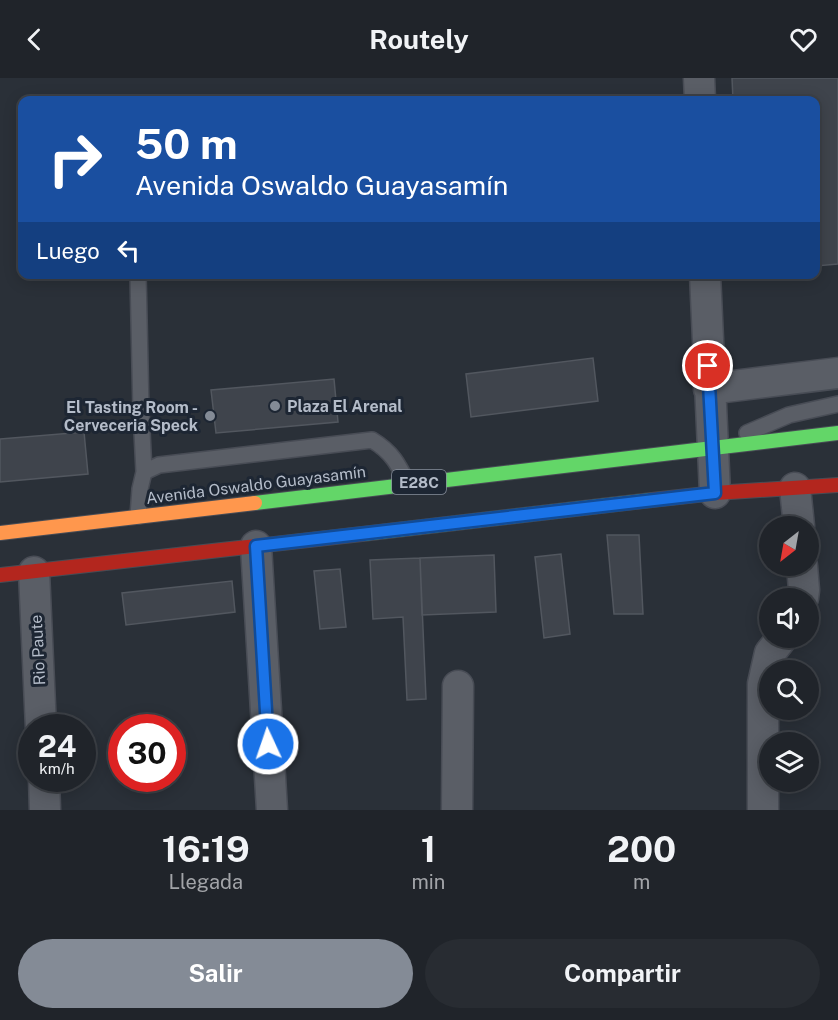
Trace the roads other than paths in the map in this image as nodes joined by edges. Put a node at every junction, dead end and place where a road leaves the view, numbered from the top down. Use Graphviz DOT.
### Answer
graph roads {
  1 [pos="699,78"];
  2 [pos="699,96"];
  3 [pos="138,279"];
  4 [pos="705,279"];
  5 [pos="838,374"];
  6 [pos="709,389"];
  7 [pos="838,404"];
  8 [pos="838,433"];
  9 [pos="711,447"];
  10 [pos="144,472"];
  11 [pos="408,484"];
  12 [pos="838,485"];
  13 [pos="795,488"];
  14 [pos="715,493"];
  15 [pos="138,516"];
  16 [pos="798,516"];
  17 [pos="0,533"];
  18 [pos="256,546"];
  19 [pos="34,572"];
  20 [pos="0,575"];
  21 [pos="774,648"];
  22 [pos="458,686"];
  23 [pos="40,714"];
  24 [pos="44,792"];
  25 [pos="45,810"];
  26 [pos="272,810"];
  27 [pos="458,810"];
  28 [pos="763,810"];
  1 -- 2 [label="street"];
  3 -- 10 [label="lane"];
  4 -- 6 [label="street"];
  5 -- 6 [label="street"];
  6 -- 9 [label="street"];
  7 -- 9 [label="lane"];
  8 -- 9 [label="main road, Avenida Oswaldo Guayasamín / E28C"];
  9 -- 11 [label="main road, Avenida Oswaldo Guayasamín / E28C"];
  9 -- 14 [label="street"];
  10 -- 11 [label="lane"];
  10 -- 15 [label="lane"];
  11 -- 15 [label="main road, Avenida Oswaldo Guayasamín / E28C"];
  12 -- 13 [label="main road"];
  13 -- 14 [label="main road"];
  13 -- 16 [label="street"];
  14 -- 18 [label="main road"];
  15 -- 17 [label="main road, Avenida Oswaldo Guayasamín / E28C"];
  18 -- 19 [label="main road"];
  18 -- 26 [label="street"];
  19 -- 20 [label="main road"];
  19 -- 23 [label="street, Rio Paute"];
  21 -- 28 [label="street"];
  22 -- 27 [label="street"];
  24 -- 25 [label="street"];
}
